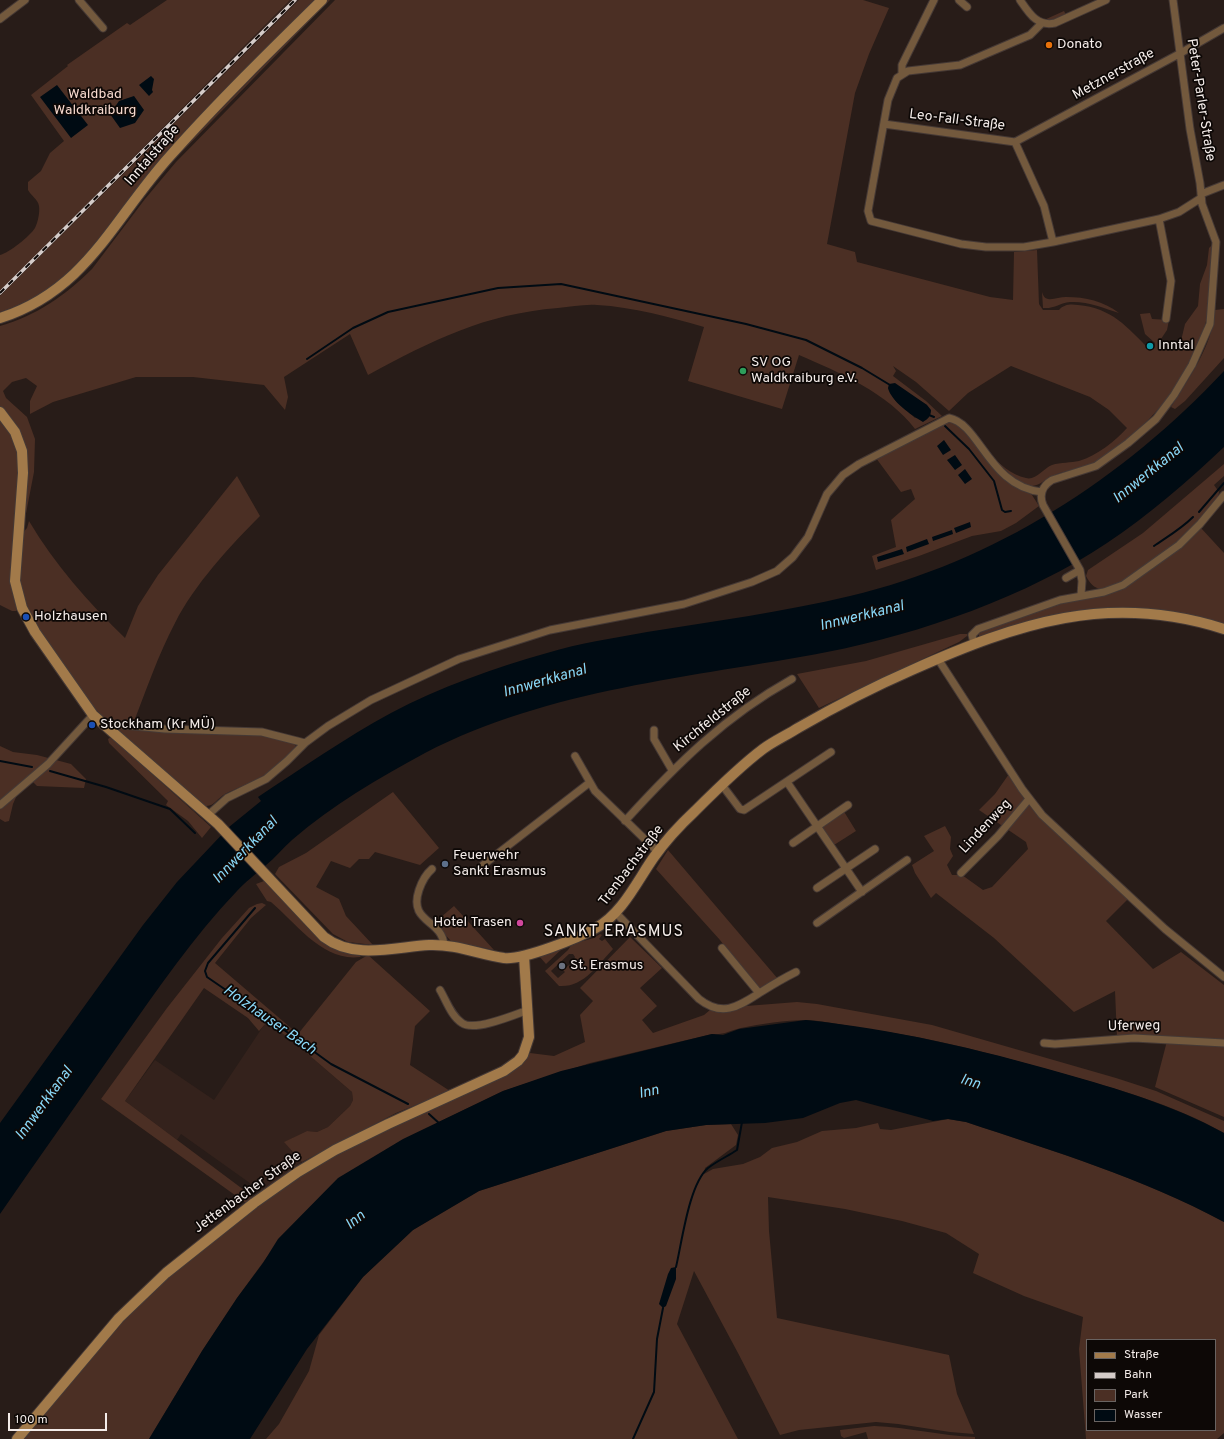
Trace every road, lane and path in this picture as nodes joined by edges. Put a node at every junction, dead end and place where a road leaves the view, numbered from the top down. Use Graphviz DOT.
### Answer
graph roads {
  1 [pos="26,0"];
  2 [pos="79,0"];
  3 [pos="322,0"];
  4 [pos="934,0"];
  5 [pos="959,0"];
  6 [pos="1020,0"];
  7 [pos="1106,0"];
  8 [pos="1173,0"];
  9 [pos="967,7"];
  10 [pos="0,18"];
  11 [pos="1041,24"];
  12 [pos="103,28"];
  13 [pos="1224,28"];
  14 [pos="1179,54"];
  15 [pos="902,74"];
  16 [pos="884,124"];
  17 [pos="1015,142"];
  18 [pos="1224,184"];
  19 [pos="1201,196"];
  20 [pos="1160,219"];
  21 [pos="1053,242"];
  22 [pos="0,318"];
  23 [pos="1166,319"];
  24 [pos="0,412"];
  25 [pos="1042,492"];
  26 [pos="1224,494"];
  27 [pos="1079,568"];
  28 [pos="1066,578"];
  29 [pos="1082,595"];
  30 [pos="1224,629"];
  31 [pos="974,643"];
  32 [pos="938,659"];
  33 [pos="792,679"];
  34 [pos="93,715"];
  35 [pos="102,723"];
  36 [pos="654,730"];
  37 [pos="305,743"];
  38 [pos="831,752"];
  39 [pos="574,756"];
  40 [pos="672,770"];
  41 [pos="787,782"];
  42 [pos="589,783"];
  43 [pos="722,785"];
  44 [pos="1029,799"];
  45 [pos="0,805"];
  46 [pos="848,805"];
  47 [pos="208,815"];
  48 [pos="625,821"];
  49 [pos="817,826"];
  50 [pos="793,843"];
  51 [pos="875,849"];
  52 [pos="658,852"];
  53 [pos="907,860"];
  54 [pos="483,865"];
  55 [pos="432,869"];
  56 [pos="845,869"];
  57 [pos="961,873"];
  58 [pos="817,888"];
  59 [pos="862,892"];
  60 [pos="616,913"];
  61 [pos="817,923"];
  62 [pos="444,945"];
  63 [pos="722,948"];
  64 [pos="524,956"];
  65 [pos="796,972"];
  66 [pos="1224,977"];
  67 [pos="440,990"];
  68 [pos="759,993"];
  69 [pos="528,1010"];
  70 [pos="1044,1043"];
  71 [pos="1224,1043"];
  72 [pos="17,1439"];
  1 -- 10 [label="street"];
  2 -- 12 [label="street"];
  3 -- 22 [label="street, Inntalstraße"];
  4 -- 15 [label="street"];
  5 -- 9 [label="street"];
  6 -- 11 [label="street"];
  7 -- 11 [label="street"];
  8 -- 14 [label="street, Peter-Parler-Straße"];
  11 -- 15 [label="street"];
  13 -- 14 [label="street, Metznerstraße"];
  14 -- 17 [label="street, Metznerstraße"];
  14 -- 19 [label="street, Peter-Parler-Straße"];
  15 -- 16 [label="street"];
  16 -- 17 [label="street, Leo-Fall-Straße"];
  16 -- 21 [label="street"];
  17 -- 21 [label="street, Leo-Fall-Straße"];
  18 -- 19 [label="street"];
  19 -- 20 [label="street"];
  19 -- 25 [label="street, Peter-Parler-Straße"];
  20 -- 21 [label="street"];
  20 -- 23 [label="street"];
  24 -- 34 [label="street, Trenbachstraße"];
  25 -- 27 [label="street"];
  25 -- 37 [label="street"];
  26 -- 29 [label="street"];
  27 -- 28 [label="street"];
  27 -- 29 [label="street"];
  29 -- 31 [label="street"];
  30 -- 31 [label="street, Trenbachstraße"];
  31 -- 32 [label="street, Trenbachstraße"];
  32 -- 43 [label="street, Trenbachstraße"];
  32 -- 44 [label="street"];
  33 -- 40 [label="street, Kirchfeldstraße"];
  34 -- 35 [label="street, Trenbachstraße"];
  34 -- 45 [label="street"];
  35 -- 37 [label="street"];
  35 -- 47 [label="street, Trenbachstraße"];
  36 -- 40 [label="street, Kirchfeldstraße"];
  37 -- 47 [label="street"];
  38 -- 41 [label="street"];
  39 -- 42 [label="street"];
  40 -- 48 [label="street, Kirchfeldstraße"];
  41 -- 43 [label="street"];
  41 -- 49 [label="street"];
  42 -- 48 [label="street"];
  42 -- 54 [label="street"];
  43 -- 52 [label="street, Trenbachstraße"];
  44 -- 57 [label="street, Lindenweg"];
  44 -- 66 [label="street"];
  46 -- 49 [label="street"];
  47 -- 62 [label="street, Trenbachstraße"];
  48 -- 52 [label="street"];
  49 -- 50 [label="street"];
  49 -- 56 [label="street"];
  51 -- 56 [label="street"];
  52 -- 60 [label="street, Trenbachstraße"];
  53 -- 59 [label="street"];
  55 -- 62 [label="street"];
  56 -- 58 [label="street"];
  56 -- 59 [label="street"];
  59 -- 61 [label="street"];
  60 -- 64 [label="street, Trenbachstraße"];
  60 -- 68 [label="street"];
  62 -- 64 [label="street, Trenbachstraße"];
  63 -- 68 [label="street"];
  64 -- 69 [label="street, Jettenbacher Straße"];
  65 -- 68 [label="street"];
  67 -- 69 [label="street"];
  69 -- 72 [label="street, Jettenbacher Straße"];
  70 -- 71 [label="street, Uferweg"];
}
